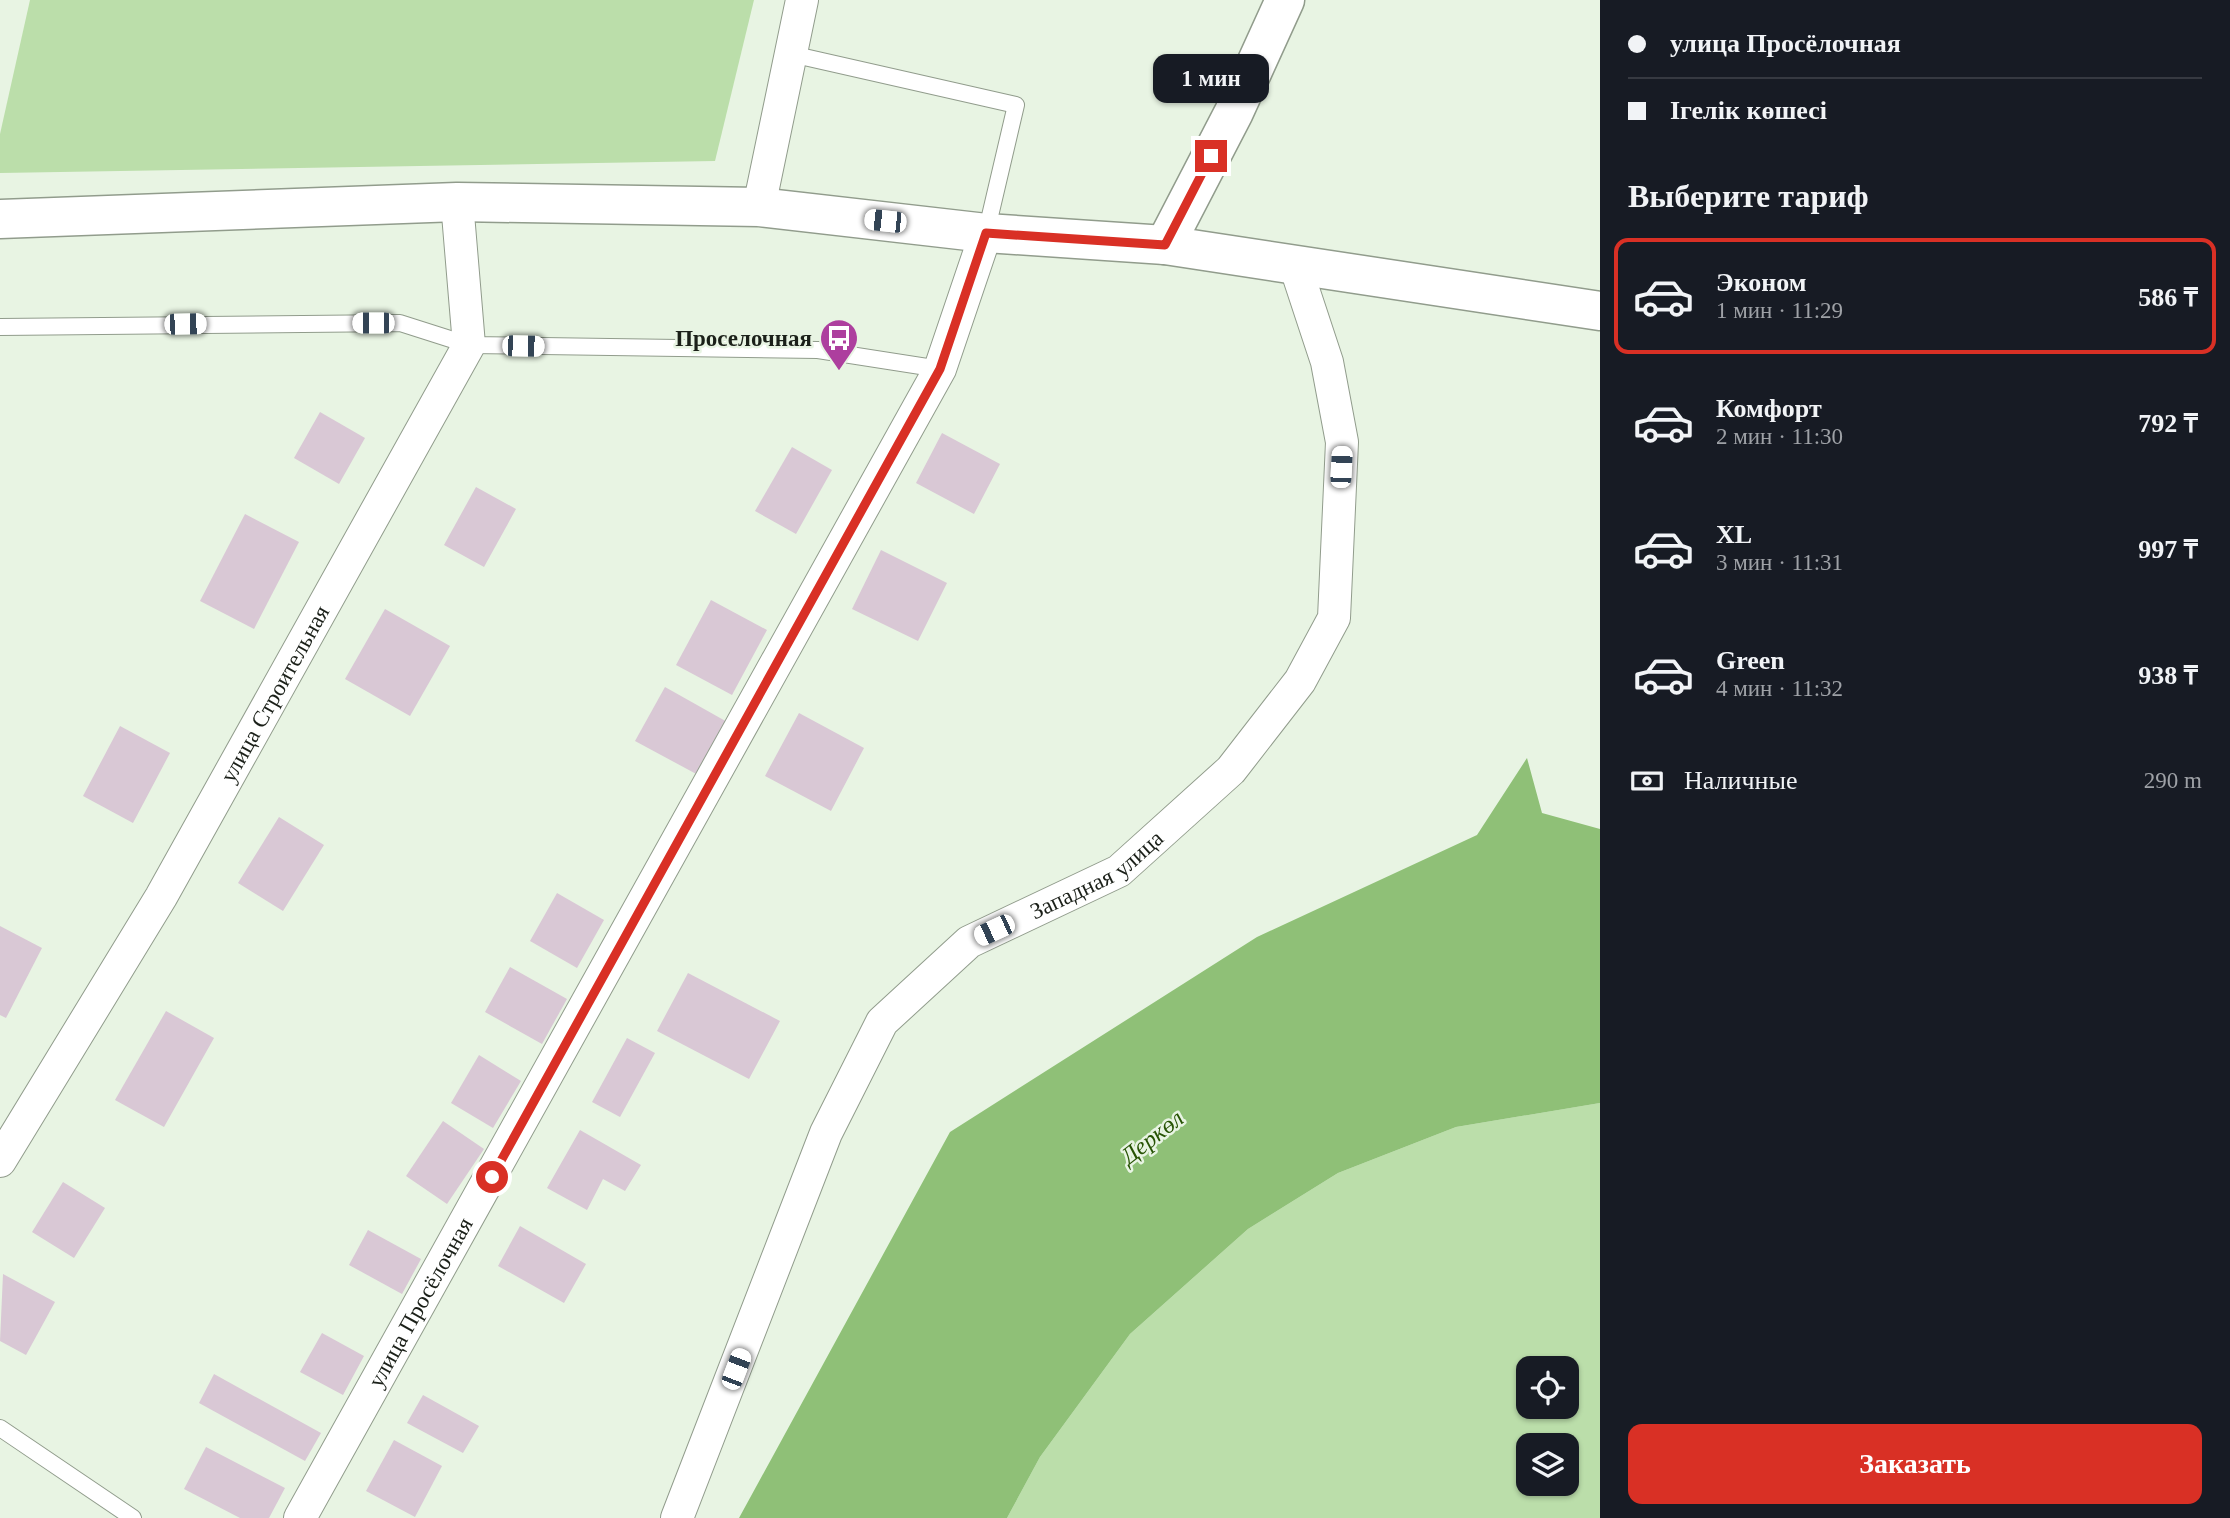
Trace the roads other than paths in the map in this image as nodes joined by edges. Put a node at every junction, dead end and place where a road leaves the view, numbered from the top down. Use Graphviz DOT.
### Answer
graph roads {
  1 [pos="802,0"];
  2 [pos="1285,0"];
  3 [pos="791,54"];
  4 [pos="457,202"];
  5 [pos="759,206"];
  6 [pos="0,219"];
  7 [pos="986,233"];
  8 [pos="1165,245"];
  9 [pos="1295,265"];
  10 [pos="1600,311"];
  11 [pos="0,327"];
  12 [pos="469,345"];
  13 [pos="940,369"];
  14 [pos="0,1161"];
  15 [pos="0,1428"];
  16 [pos="133,1518"];
  17 [pos="300,1518"];
  18 [pos="677,1518"];
  1 -- 3 [label="street"];
  2 -- 8 [label="main road"];
  3 -- 5 [label="street"];
  3 -- 7 [label="lane"];
  4 -- 5 [label="main road"];
  4 -- 6 [label="main road"];
  4 -- 12 [label="street"];
  5 -- 7 [label="main road"];
  7 -- 8 [label="main road"];
  7 -- 13 [label="street, улица Просёлочная"];
  8 -- 9 [label="main road"];
  9 -- 10 [label="main road"];
  9 -- 18 [label="street, Западная улица"];
  11 -- 12 [label="lane"];
  12 -- 13 [label="lane"];
  12 -- 14 [label="street, улица Строительная"];
  13 -- 17 [label="street, улица Просёлочная"];
  15 -- 16 [label="lane"];
}
